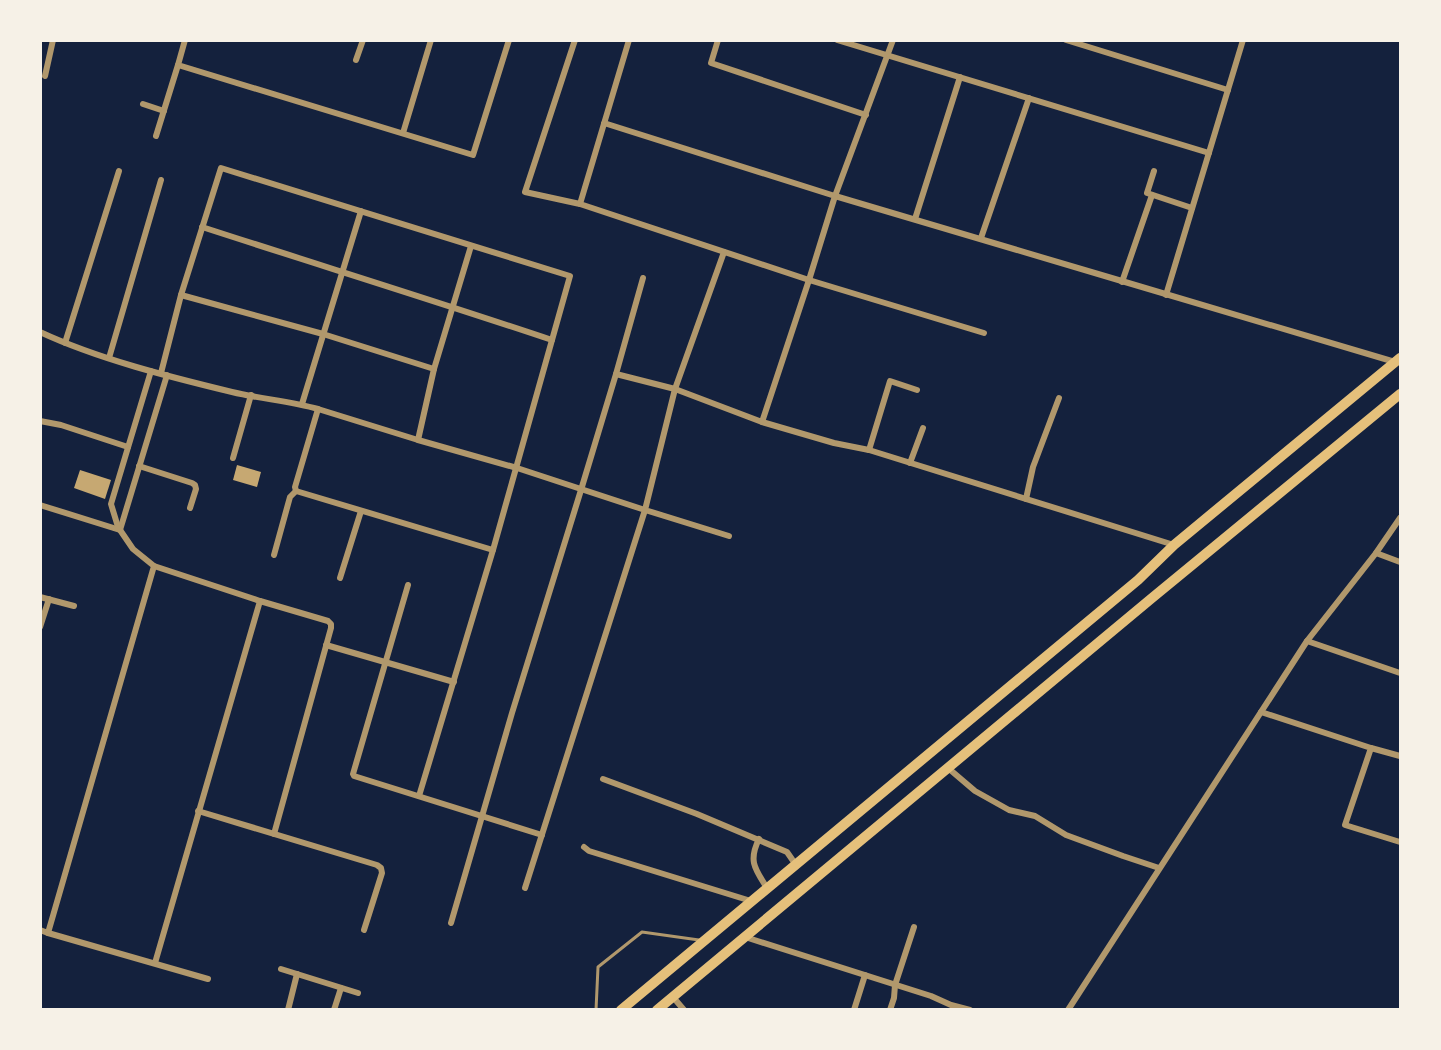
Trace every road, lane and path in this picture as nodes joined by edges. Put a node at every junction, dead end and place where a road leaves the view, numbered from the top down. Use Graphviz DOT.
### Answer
graph roads {
  1 [pos="53,40"];
  2 [pos="185,40"];
  3 [pos="363,40"];
  4 [pos="431,40"];
  5 [pos="509,40"];
  6 [pos="575,40"];
  7 [pos="629,40"];
  8 [pos="718,40"];
  9 [pos="837,40"];
  10 [pos="893,40"];
  11 [pos="1066,40"];
  12 [pos="1243,40"];
  13 [pos="888,56"];
  14 [pos="356,60"];
  15 [pos="178,65"];
  16 [pos="45,76"];
  17 [pos="960,77"];
  18 [pos="1228,90"];
  19 [pos="1029,98"];
  20 [pos="143,104"];
  21 [pos="164,111"];
  22 [pos="866,115"];
  23 [pos="604,123"];
  24 [pos="403,133"];
  25 [pos="156,136"];
  26 [pos="1209,153"];
  27 [pos="119,171"];
  28 [pos="1154,171"];
  29 [pos="161,180"];
  30 [pos="1152,195"];
  31 [pos="836,196"];
  32 [pos="580,204"];
  33 [pos="1192,208"];
  34 [pos="361,211"];
  35 [pos="915,219"];
  36 [pos="202,226"];
  37 [pos="981,238"];
  38 [pos="471,246"];
  39 [pos="724,252"];
  40 [pos="341,272"];
  41 [pos="643,278"];
  42 [pos="809,280"];
  43 [pos="1122,282"];
  44 [pos="181,295"];
  45 [pos="1166,296"];
  46 [pos="453,307"];
  47 [pos="40,332"];
  48 [pos="984,333"];
  49 [pos="323,334"];
  50 [pos="552,340"];
  51 [pos="65,343"];
  52 [pos="109,358"];
  53 [pos="1398,360"];
  54 [pos="434,369"];
  55 [pos="151,370"];
  56 [pos="164,374"];
  57 [pos="616,374"];
  58 [pos="675,389"];
  59 [pos="917,390"];
  60 [pos="1401,394"];
  61 [pos="251,395"];
  62 [pos="1059,398"];
  63 [pos="302,404"];
  64 [pos="318,408"];
  65 [pos="40,421"];
  66 [pos="762,422"];
  67 [pos="923,428"];
  68 [pos="418,440"];
  69 [pos="128,447"];
  70 [pos="869,450"];
  71 [pos="233,458"];
  72 [pos="910,463"];
  73 [pos="139,466"];
  74 [pos="517,468"];
  75 [pos="581,490"];
  76 [pos="296,491"];
  77 [pos="1026,499"];
  78 [pos="40,505"];
  79 [pos="190,508"];
  80 [pos="645,510"];
  81 [pos="361,511"];
  82 [pos="1401,518"];
  83 [pos="120,530"];
  84 [pos="729,536"];
  85 [pos="1174,545"];
  86 [pos="493,550"];
  87 [pos="1376,553"];
  88 [pos="274,555"];
  89 [pos="1401,562"];
  90 [pos="154,566"];
  91 [pos="340,578"];
  92 [pos="408,585"];
  93 [pos="40,597"];
  94 [pos="49,599"];
  95 [pos="260,601"];
  96 [pos="74,606"];
  97 [pos="40,627"];
  98 [pos="1307,641"];
  99 [pos="326,645"];
  100 [pos="386,662"];
  101 [pos="1401,673"];
  102 [pos="454,682"];
  103 [pos="1261,712"];
  104 [pos="1371,748"];
  105 [pos="1401,756"];
  106 [pos="948,768"];
  107 [pos="603,779"];
  108 [pos="419,796"];
  109 [pos="198,810"];
  110 [pos="482,815"];
  111 [pos="274,834"];
  112 [pos="542,835"];
  113 [pos="759,839"];
  114 [pos="1401,842"];
  115 [pos="584,847"];
  116 [pos="796,864"];
  117 [pos="1159,868"];
  118 [pos="525,888"];
  119 [pos="767,888"];
  120 [pos="752,901"];
  121 [pos="451,922"];
  122 [pos="914,927"];
  123 [pos="364,930"];
  124 [pos="44,931"];
  125 [pos="745,937"];
  126 [pos="704,941"];
  127 [pos="154,963"];
  128 [pos="281,969"];
  129 [pos="297,974"];
  130 [pos="865,975"];
  131 [pos="208,979"];
  132 [pos="895,985"];
  133 [pos="341,988"];
  134 [pos="358,993"];
  135 [pos="673,997"];
  136 [pos="288,1010"];
  137 [pos="334,1010"];
  138 [pos="596,1010"];
  139 [pos="621,1010"];
  140 [pos="657,1010"];
  141 [pos="684,1010"];
  142 [pos="854,1010"];
  143 [pos="891,1010"];
  144 [pos="970,1010"];
  145 [pos="1068,1010"];
  1 -- 16 [label="street"];
  2 -- 15 [label="street"];
  3 -- 14 [label="street"];
  4 -- 24 [label="street"];
  5 -- 24 [label="street"];
  6 -- 32 [label="street"];
  7 -- 23 [label="street"];
  8 -- 22 [label="street"];
  9 -- 13 [label="street"];
  10 -- 13 [label="street"];
  11 -- 18 [label="street"];
  12 -- 18 [label="street"];
  13 -- 17 [label="street"];
  13 -- 22 [label="street"];
  15 -- 21 [label="street"];
  15 -- 24 [label="street"];
  17 -- 19 [label="street"];
  17 -- 35 [label="street"];
  18 -- 26 [label="street"];
  19 -- 26 [label="street"];
  19 -- 37 [label="street"];
  20 -- 21 [label="street"];
  21 -- 25 [label="street"];
  22 -- 31 [label="street"];
  23 -- 31 [label="street"];
  23 -- 32 [label="street"];
  26 -- 33 [label="street"];
  27 -- 51 [label="street"];
  28 -- 30 [label="street"];
  29 -- 52 [label="street"];
  30 -- 33 [label="street"];
  30 -- 43 [label="street"];
  31 -- 35 [label="street"];
  31 -- 42 [label="street"];
  32 -- 39 [label="street"];
  33 -- 45 [label="street"];
  34 -- 36 [label="street"];
  34 -- 38 [label="street"];
  34 -- 40 [label="street"];
  35 -- 37 [label="street"];
  36 -- 40 [label="street"];
  36 -- 44 [label="street"];
  37 -- 43 [label="street"];
  38 -- 46 [label="street"];
  38 -- 50 [label="street"];
  39 -- 42 [label="street"];
  39 -- 58 [label="street"];
  40 -- 46 [label="street"];
  40 -- 49 [label="street"];
  41 -- 57 [label="street"];
  42 -- 48 [label="street"];
  42 -- 66 [label="street"];
  43 -- 45 [label="street"];
  44 -- 49 [label="street"];
  44 -- 56 [label="street"];
  45 -- 53 [label="street"];
  46 -- 50 [label="street"];
  46 -- 54 [label="street"];
  47 -- 51 [label="street"];
  49 -- 54 [label="street"];
  49 -- 63 [label="street"];
  50 -- 74 [label="street"];
  51 -- 52 [label="street"];
  52 -- 55 [label="street"];
  53 -- 85 [label="main road"];
  54 -- 68 [label="street"];
  55 -- 56 [label="street"];
  55 -- 69 [label="street"];
  56 -- 61 [label="street"];
  56 -- 73 [label="street"];
  57 -- 58 [label="street"];
  57 -- 75 [label="street"];
  58 -- 66 [label="street"];
  58 -- 80 [label="street"];
  59 -- 70 [label="street"];
  60 -- 106 [label="main road"];
  61 -- 63 [label="street"];
  61 -- 71 [label="street"];
  62 -- 77 [label="street"];
  63 -- 64 [label="street"];
  64 -- 68 [label="street"];
  64 -- 76 [label="street"];
  65 -- 69 [label="street"];
  66 -- 70 [label="street"];
  67 -- 72 [label="street"];
  68 -- 74 [label="street"];
  69 -- 83 [label="street"];
  70 -- 72 [label="street"];
  72 -- 77 [label="street"];
  73 -- 79 [label="street"];
  73 -- 83 [label="street"];
  74 -- 75 [label="street"];
  74 -- 86 [label="street"];
  75 -- 80 [label="street"];
  75 -- 110 [label="street"];
  76 -- 81 [label="street"];
  76 -- 88 [label="street"];
  77 -- 85 [label="street"];
  78 -- 83 [label="street"];
  80 -- 84 [label="street"];
  80 -- 112 [label="street"];
  81 -- 86 [label="street"];
  81 -- 91 [label="street"];
  82 -- 87 [label="street"];
  83 -- 90 [label="street"];
  85 -- 116 [label="main road"];
  86 -- 102 [label="street"];
  87 -- 89 [label="street"];
  87 -- 98 [label="street"];
  90 -- 95 [label="street"];
  90 -- 124 [label="street"];
  92 -- 100 [label="street"];
  93 -- 94 [label="street"];
  94 -- 96 [label="street"];
  94 -- 97 [label="street"];
  95 -- 99 [label="street"];
  95 -- 109 [label="street"];
  98 -- 101 [label="street"];
  98 -- 103 [label="street"];
  99 -- 100 [label="street"];
  99 -- 111 [label="street"];
  100 -- 102 [label="street"];
  100 -- 108 [label="street"];
  102 -- 108 [label="street"];
  103 -- 104 [label="street"];
  103 -- 117 [label="street"];
  104 -- 105 [label="street"];
  104 -- 114 [label="street"];
  106 -- 117 [label="street"];
  106 -- 125 [label="main road"];
  107 -- 113 [label="street"];
  108 -- 110 [label="street"];
  109 -- 111 [label="street"];
  109 -- 127 [label="street"];
  110 -- 112 [label="street"];
  110 -- 121 [label="street"];
  111 -- 123 [label="street"];
  112 -- 118 [label="street"];
  113 -- 116 [label="street"];
  113 -- 119 [label="street"];
  115 -- 120 [label="street"];
  116 -- 119 [label="main road"];
  117 -- 145 [label="street"];
  119 -- 120 [label="main road"];
  120 -- 126 [label="main road"];
  122 -- 132 [label="street"];
  124 -- 127 [label="street"];
  125 -- 130 [label="street"];
  125 -- 135 [label="main road"];
  126 -- 138 [label="lane"];
  126 -- 139 [label="main road"];
  127 -- 131 [label="street"];
  128 -- 129 [label="street"];
  129 -- 133 [label="street"];
  129 -- 136 [label="street"];
  130 -- 132 [label="street"];
  130 -- 142 [label="street"];
  132 -- 143 [label="street"];
  132 -- 144 [label="street"];
  133 -- 134 [label="street"];
  133 -- 137 [label="street"];
  135 -- 140 [label="main road"];
  135 -- 141 [label="street"];
}
